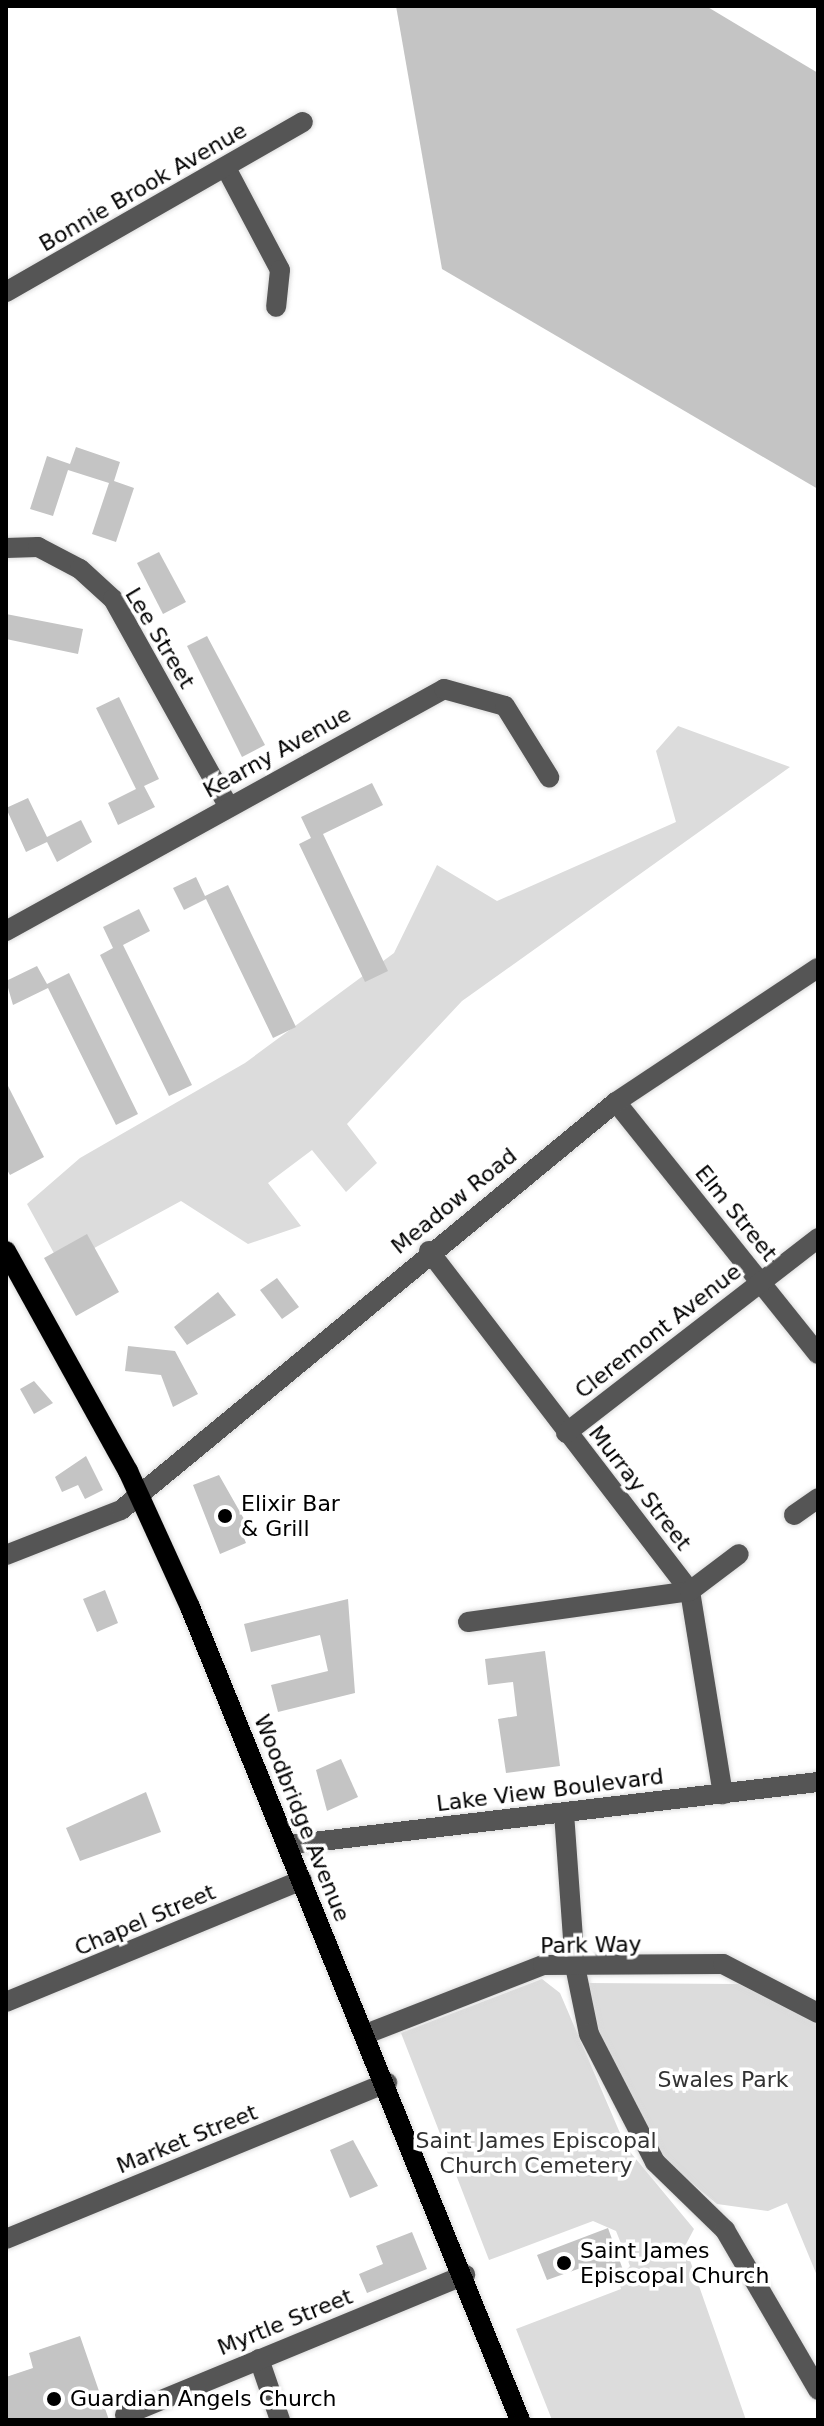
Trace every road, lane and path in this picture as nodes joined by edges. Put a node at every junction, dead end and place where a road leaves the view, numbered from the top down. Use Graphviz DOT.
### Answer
graph roads {
  1 [pos="303,122"];
  2 [pos="226,168"];
  3 [pos="7,288"];
  4 [pos="276,307"];
  5 [pos="6,548"];
  6 [pos="549,777"];
  7 [pos="229,807"];
  8 [pos="6,931"];
  9 [pos="818,968"];
  10 [pos="616,1102"];
  11 [pos="818,1238"];
  12 [pos="6,1251"];
  13 [pos="429,1251"];
  14 [pos="761,1281"];
  15 [pos="818,1354"];
  16 [pos="566,1433"];
  17 [pos="140,1496"];
  18 [pos="818,1498"];
  19 [pos="794,1515"];
  20 [pos="739,1554"];
  21 [pos="6,1555"];
  22 [pos="690,1591"];
  23 [pos="468,1622"];
  24 [pos="818,1782"];
  25 [pos="723,1794"];
  26 [pos="564,1813"];
  27 [pos="288,1845"];
  28 [pos="302,1880"];
  29 [pos="575,1966"];
  30 [pos="6,2002"];
  31 [pos="818,2013"];
  32 [pos="366,2034"];
  33 [pos="387,2083"];
  34 [pos="6,2239"];
  35 [pos="465,2275"];
  36 [pos="259,2359"];
  37 [pos="818,2390"];
  38 [pos="125,2415"];
  39 [pos="280,2420"];
  40 [pos="520,2420"];
  1 -- 2 [label="street, Bonnie Brook Avenue"];
  2 -- 3 [label="street, Bonnie Brook Avenue"];
  2 -- 4 [label="street"];
  5 -- 7 [label="street, Lee Street"];
  6 -- 7 [label="street, Kearny Avenue"];
  7 -- 8 [label="street, Kearny Avenue"];
  9 -- 10 [label="street, Meadow Road"];
  10 -- 13 [label="street, Meadow Road"];
  10 -- 14 [label="street, Elm Street"];
  11 -- 14 [label="street, Cleremont Avenue"];
  12 -- 17 [label="main road, Woodbridge Avenue"];
  13 -- 16 [label="street, Murray Street"];
  13 -- 17 [label="street, Meadow Road"];
  14 -- 15 [label="street, Elm Street"];
  14 -- 16 [label="street, Cleremont Avenue"];
  16 -- 22 [label="street, Murray Street"];
  17 -- 21 [label="street, Meadow Road"];
  17 -- 27 [label="main road, Woodbridge Avenue"];
  18 -- 19 [label="street"];
  20 -- 22 [label="street"];
  22 -- 23 [label="street"];
  22 -- 25 [label="street, Murray Street"];
  24 -- 25 [label="street, Lake View Boulevard"];
  25 -- 26 [label="street, Lake View Boulevard"];
  26 -- 27 [label="street, Lake View Boulevard"];
  26 -- 29 [label="street"];
  27 -- 28 [label="main road, Woodbridge Avenue"];
  28 -- 30 [label="street, Chapel Street"];
  28 -- 32 [label="main road, Woodbridge Avenue"];
  29 -- 31 [label="street, Park Way"];
  29 -- 32 [label="street, Park Way"];
  29 -- 37 [label="street"];
  32 -- 33 [label="main road, Woodbridge Avenue"];
  33 -- 34 [label="street, Market Street"];
  33 -- 35 [label="main road, Woodbridge Avenue"];
  35 -- 36 [label="street, Myrtle Street"];
  35 -- 40 [label="main road, Woodbridge Avenue"];
  36 -- 38 [label="street, Myrtle Street"];
  36 -- 39 [label="street"];
}
